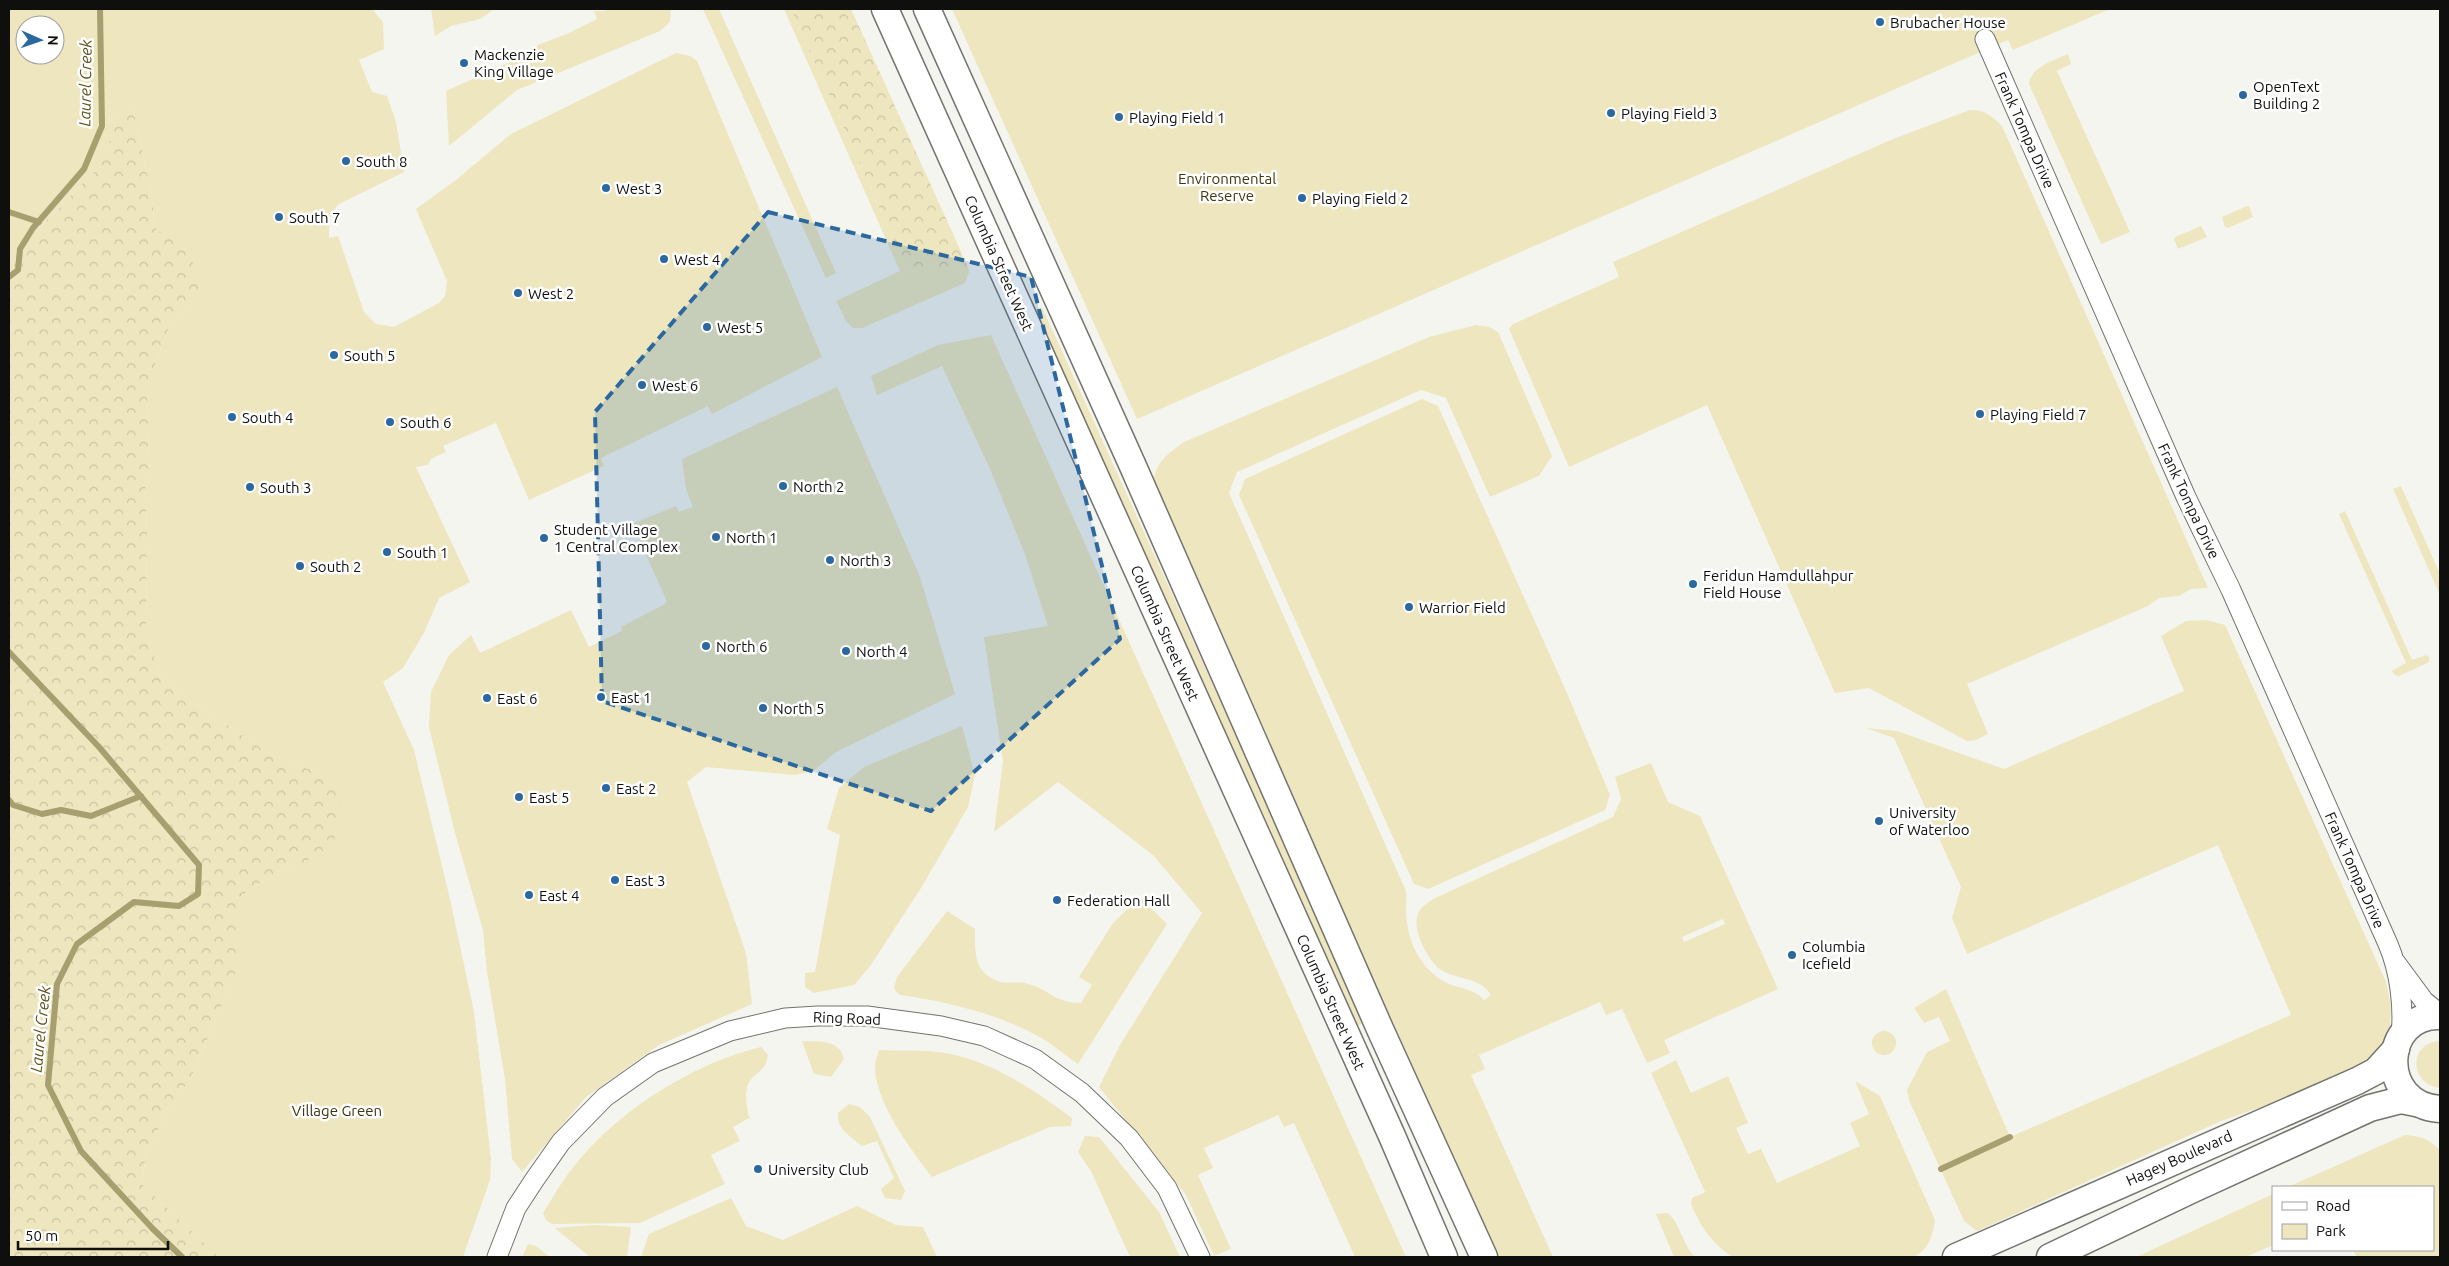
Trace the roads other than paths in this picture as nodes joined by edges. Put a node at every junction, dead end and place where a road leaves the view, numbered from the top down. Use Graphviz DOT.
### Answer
graph roads {
  1 [pos="884,9"];
  2 [pos="927,9"];
  3 [pos="1984,39"];
  4 [pos="2395,962"];
  5 [pos="2440,1015"];
  6 [pos="2398,1044"];
  7 [pos="2434,1108"];
  8 [pos="1962,1256"];
  9 [pos="497,1257"];
  10 [pos="1200,1257"];
  11 [pos="1444,1257"];
  12 [pos="1484,1257"];
  13 [pos="2050,1257"];
  1 -- 11 [label="main road, Columbia Street West"];
  2 -- 12 [label="main road"];
  3 -- 4 [label="street, Frank Tompa Drive"];
  4 -- 5 [label="street, Frank Tompa Drive"];
  4 -- 6 [label="street, Frank Tompa Drive"];
  5 -- 6 [label="main road, Hagey Boulevard"];
  6 -- 7 [label="main road"];
  6 -- 8 [label="main road, Hagey Boulevard"];
  7 -- 13 [label="main road"];
  9 -- 10 [label="street, Ring Road"];
}
